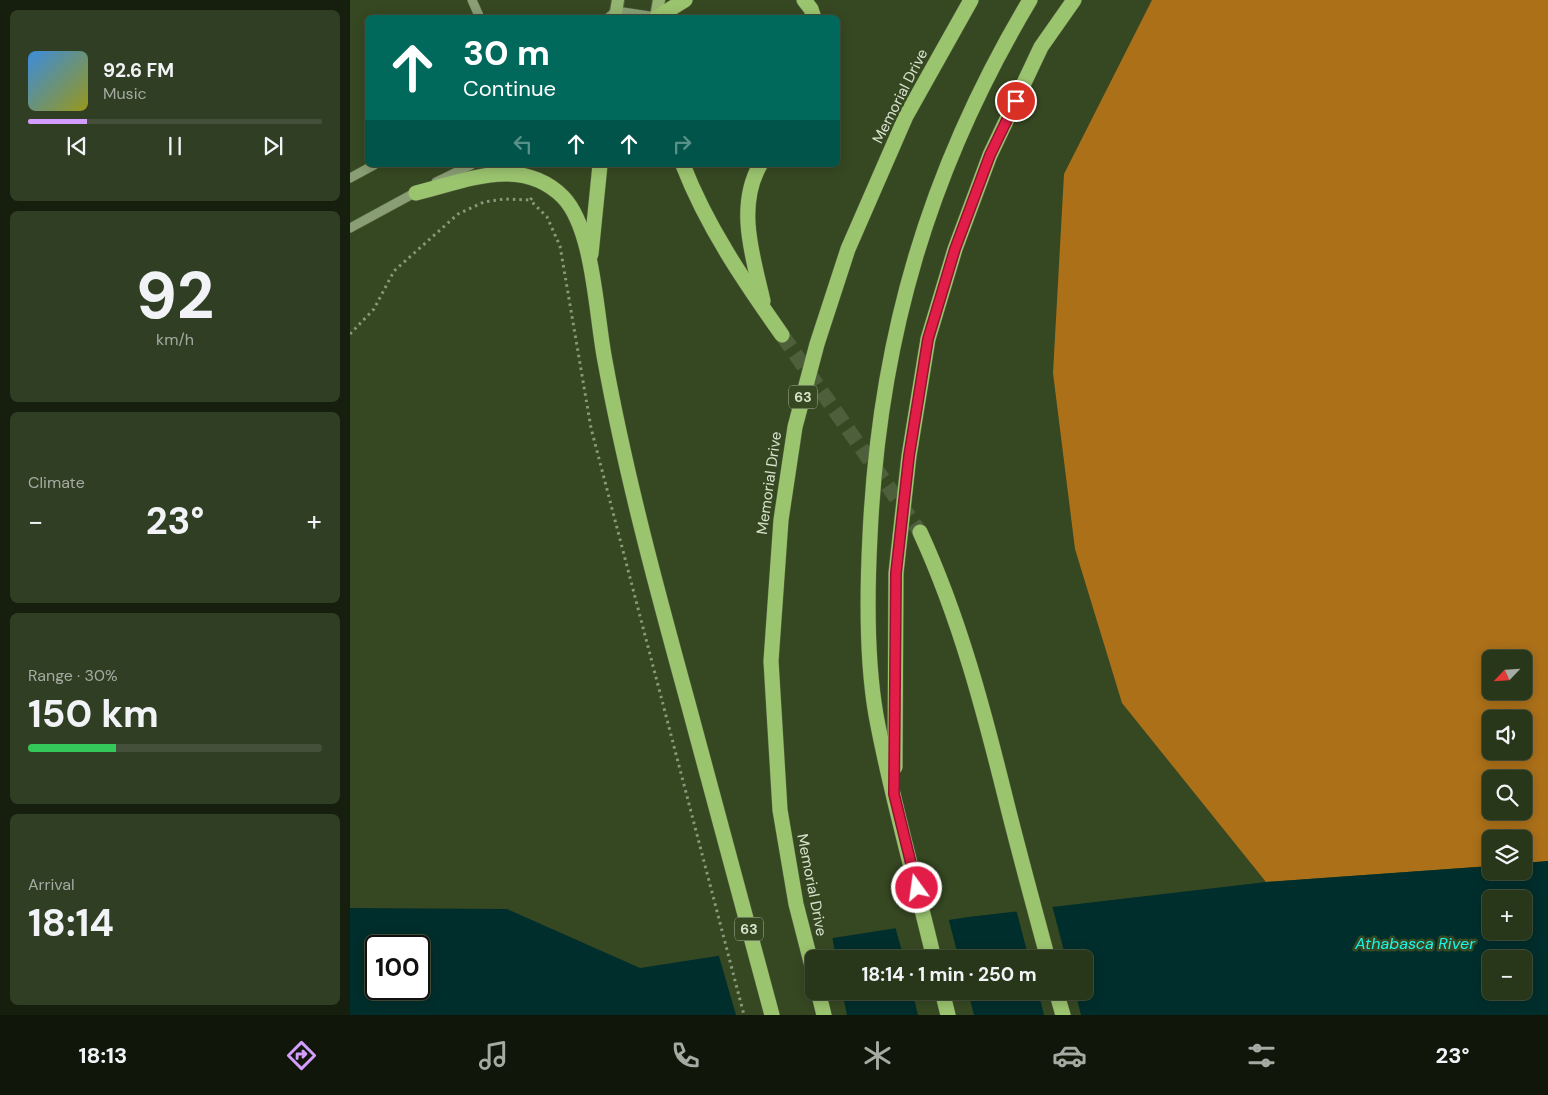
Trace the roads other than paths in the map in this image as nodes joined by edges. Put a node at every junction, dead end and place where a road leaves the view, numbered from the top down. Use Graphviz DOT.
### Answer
graph roads {
  1 [pos="472,0"];
  2 [pos="658,0"];
  3 [pos="685,0"];
  4 [pos="804,0"];
  5 [pos="971,0"];
  6 [pos="1030,0"];
  7 [pos="1074,0"];
  8 [pos="614,12"];
  9 [pos="479,15"];
  10 [pos="639,15"];
  11 [pos="656,15"];
  12 [pos="659,15"];
  13 [pos="813,15"];
  14 [pos="370,167"];
  15 [pos="467,167"];
  16 [pos="600,167"];
  17 [pos="684,167"];
  18 [pos="759,167"];
  19 [pos="350,178"];
  20 [pos="416,192"];
  21 [pos="350,228"];
  22 [pos="590,261"];
  23 [pos="764,310"];
  24 [pos="782,335"];
  25 [pos="920,532"];
  26 [pos="894,794"];
  27 [pos="808,950"];
  28 [pos="932,950"];
  29 [pos="1046,950"];
  30 [pos="820,1000"];
  31 [pos="944,1000"];
  32 [pos="1059,1000"];
  33 [pos="772,1015"];
  34 [pos="824,1015"];
  35 [pos="948,1015"];
  36 [pos="1063,1015"];
  1 -- 9 [label="street"];
  2 -- 11 [label="main road"];
  3 -- 12 [label="highway"];
  4 -- 13 [label="highway"];
  5 -- 27 [label="highway, Memorial Drive / 63"];
  6 -- 26 [label="highway"];
  7 -- 26 [label="highway"];
  8 -- 10 [label="street"];
  14 -- 19 [label="street"];
  15 -- 20 [label="street"];
  16 -- 22 [label="highway"];
  17 -- 23 [label="highway"];
  18 -- 23 [label="highway"];
  20 -- 21 [label="street"];
  20 -- 22 [label="highway"];
  22 -- 33 [label="highway, 63"];
  23 -- 24 [label="highway"];
  25 -- 29 [label="highway"];
  26 -- 28 [label="highway"];
  30 -- 34 [label="highway"];
  31 -- 35 [label="highway"];
  32 -- 36 [label="highway"];
}
